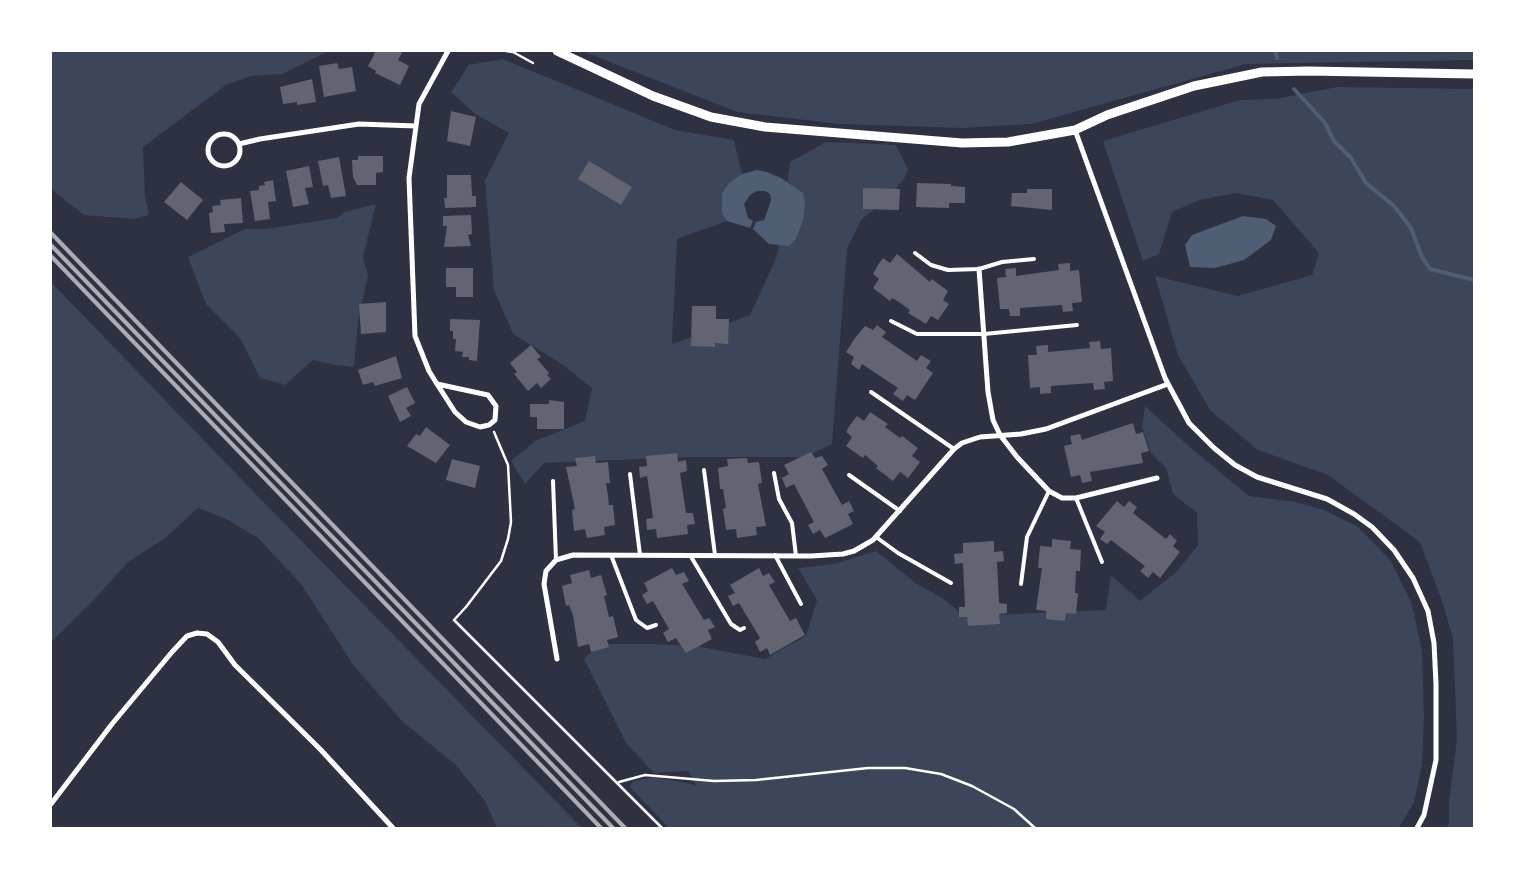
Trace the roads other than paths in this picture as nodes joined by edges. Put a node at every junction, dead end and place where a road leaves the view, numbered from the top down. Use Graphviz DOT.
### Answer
graph roads {
  1 [pos="448,51"];
  2 [pos="557,51"];
  3 [pos="1474,74"];
  4 [pos="416,126"];
  5 [pos="1075,130"];
  6 [pos="239,144"];
  7 [pos="916,253"];
  8 [pos="1034,259"];
  9 [pos="979,269"];
  10 [pos="891,321"];
  11 [pos="1078,325"];
  12 [pos="984,334"];
  13 [pos="437,384"];
  14 [pos="1168,384"];
  15 [pos="871,392"];
  16 [pos="1000,435"];
  17 [pos="954,449"];
  18 [pos="704,470"];
  19 [pos="630,474"];
  20 [pos="774,474"];
  21 [pos="849,475"];
  22 [pos="1157,478"];
  23 [pos="553,481"];
  24 [pos="1049,491"];
  25 [pos="1076,498"];
  26 [pos="900,510"];
  27 [pos="876,536"];
  28 [pos="611,555"];
  29 [pos="640,555"];
  30 [pos="690,555"];
  31 [pos="716,555"];
  32 [pos="775,555"];
  33 [pos="796,556"];
  34 [pos="556,560"];
  35 [pos="1102,562"];
  36 [pos="952,583"];
  37 [pos="1021,584"];
  38 [pos="801,604"];
  39 [pos="656,625"];
  40 [pos="744,628"];
  41 [pos="557,659"];
  42 [pos="51,804"];
  43 [pos="393,828"];
  44 [pos="1417,828"];
  1 -- 4 [label="street"];
  2 -- 5 [label="street"];
  3 -- 5 [label="street"];
  4 -- 6 [label="street"];
  4 -- 13 [label="street"];
  5 -- 14 [label="street"];
  6 -- 6 [label="street"];
  7 -- 9 [label="lane"];
  8 -- 9 [label="lane"];
  9 -- 12 [label="street"];
  10 -- 12 [label="lane"];
  11 -- 12 [label="lane"];
  12 -- 16 [label="street"];
  13 -- 13 [label="street"];
  14 -- 16 [label="street"];
  14 -- 44 [label="street"];
  15 -- 17 [label="lane"];
  16 -- 17 [label="street"];
  16 -- 24 [label="street"];
  17 -- 26 [label="street"];
  18 -- 31 [label="lane"];
  19 -- 29 [label="lane"];
  20 -- 33 [label="lane"];
  21 -- 26 [label="lane"];
  22 -- 25 [label="street"];
  23 -- 34 [label="lane"];
  24 -- 25 [label="street"];
  24 -- 37 [label="lane"];
  25 -- 35 [label="lane"];
  26 -- 27 [label="street"];
  27 -- 33 [label="street"];
  27 -- 36 [label="lane"];
  28 -- 29 [label="street"];
  28 -- 34 [label="street"];
  28 -- 39 [label="lane"];
  29 -- 30 [label="street"];
  30 -- 31 [label="street"];
  30 -- 40 [label="lane"];
  31 -- 32 [label="street"];
  32 -- 33 [label="street"];
  32 -- 38 [label="lane"];
  34 -- 41 [label="street"];
  42 -- 43 [label="street"];
}
